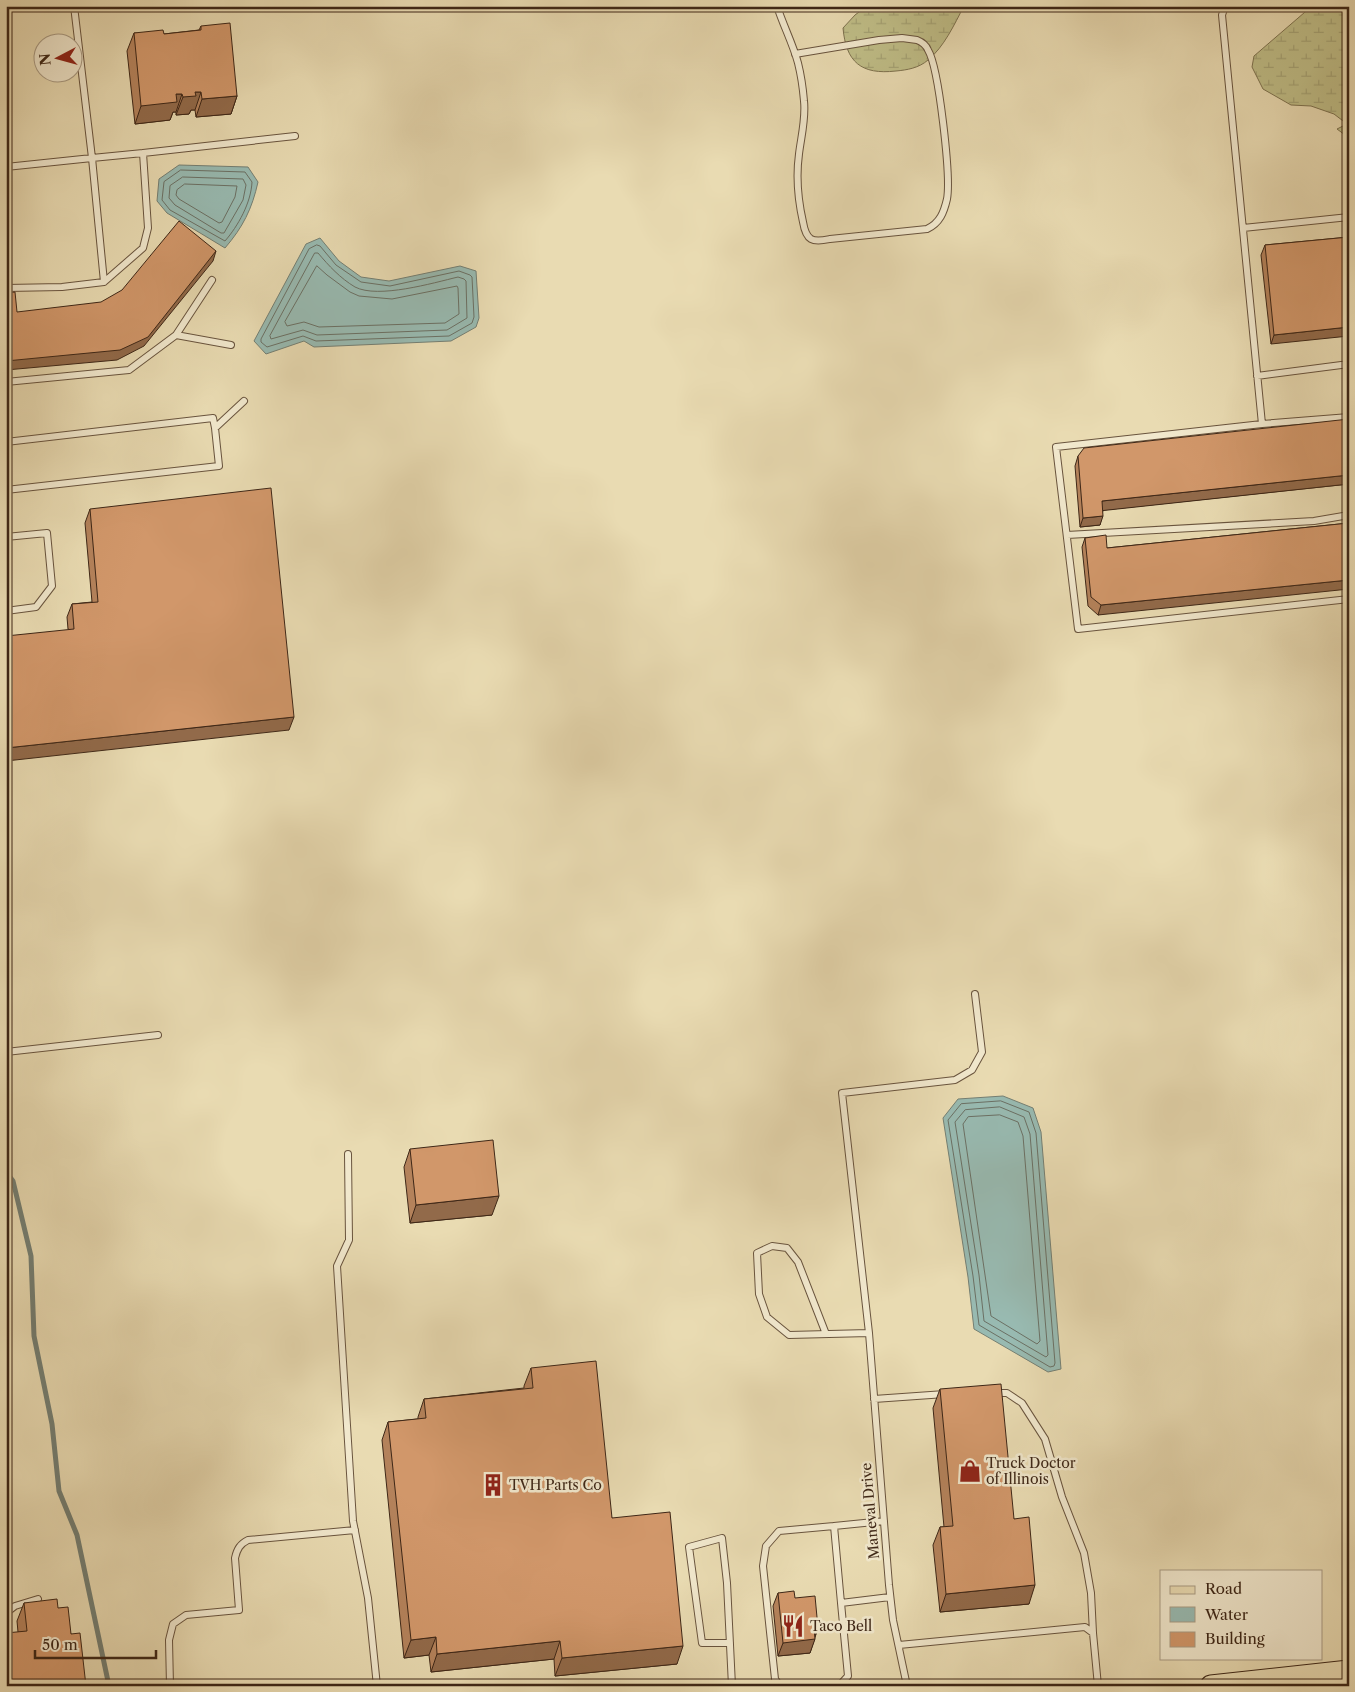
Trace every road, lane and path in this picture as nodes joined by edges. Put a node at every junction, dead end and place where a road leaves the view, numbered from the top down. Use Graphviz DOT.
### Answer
graph roads {
  1 [pos="74,6"];
  2 [pos="777,6"];
  3 [pos="1225,6"];
  4 [pos="795,54"];
  5 [pos="295,136"];
  6 [pos="143,153"];
  7 [pos="92,158"];
  8 [pos="6,167"];
  9 [pos="1349,217"];
  10 [pos="1243,228"];
  11 [pos="212,280"];
  12 [pos="104,282"];
  13 [pos="6,288"];
  14 [pos="176,335"];
  15 [pos="231,345"];
  16 [pos="1349,364"];
  17 [pos="1257,376"];
  18 [pos="6,382"];
  19 [pos="244,401"];
  20 [pos="1349,416"];
  21 [pos="1262,424"];
  22 [pos="215,428"];
  23 [pos="6,442"];
  24 [pos="6,490"];
  25 [pos="1349,515"];
  26 [pos="1067,536"];
  27 [pos="6,537"];
  28 [pos="1349,600"];
  29 [pos="6,611"];
  30 [pos="975,994"];
  31 [pos="158,1035"];
  32 [pos="6,1052"];
  33 [pos="348,1154"];
  34 [pos="869,1333"];
  35 [pos="826,1334"];
  36 [pos="956,1393"];
  37 [pos="990,1393"];
  38 [pos="874,1399"];
  39 [pos="884,1521"];
  40 [pos="834,1526"];
  41 [pos="355,1530"];
  42 [pos="890,1597"];
  43 [pos="38,1599"];
  44 [pos="841,1603"];
  45 [pos="6,1613"];
  46 [pos="1093,1633"];
  47 [pos="730,1643"];
  48 [pos="899,1645"];
  49 [pos="1349,1671"];
  50 [pos="170,1686"];
  51 [pos="377,1686"];
  52 [pos="732,1686"];
  53 [pos="780,1686"];
  54 [pos="839,1686"];
  55 [pos="908,1686"];
  56 [pos="1098,1686"];
  57 [pos="1211,1686"];
  1 -- 7 [label="lane"];
  2 -- 4 [label="lane"];
  3 -- 10 [label="lane"];
  4 -- 4 [label="lane"];
  5 -- 6 [label="lane"];
  6 -- 7 [label="lane"];
  6 -- 12 [label="lane"];
  7 -- 8 [label="lane"];
  7 -- 12 [label="lane"];
  9 -- 10 [label="lane"];
  10 -- 17 [label="lane"];
  11 -- 14 [label="lane"];
  12 -- 13 [label="lane"];
  14 -- 15 [label="lane"];
  14 -- 18 [label="lane"];
  16 -- 17 [label="lane"];
  17 -- 21 [label="lane"];
  19 -- 22 [label="lane"];
  20 -- 21 [label="lane"];
  21 -- 26 [label="lane"];
  22 -- 23 [label="lane"];
  22 -- 24 [label="lane"];
  25 -- 26 [label="lane"];
  26 -- 28 [label="lane"];
  27 -- 29 [label="lane"];
  30 -- 34 [label="lane, Maneval Drive"];
  31 -- 32 [label="lane"];
  33 -- 41 [label="lane"];
  34 -- 35 [label="lane"];
  34 -- 38 [label="lane, Maneval Drive"];
  35 -- 35 [label="lane"];
  36 -- 38 [label="lane"];
  37 -- 46 [label="lane"];
  38 -- 39 [label="lane, Maneval Drive"];
  39 -- 40 [label="lane"];
  39 -- 42 [label="lane, Maneval Drive"];
  40 -- 44 [label="lane"];
  40 -- 53 [label="lane"];
  41 -- 50 [label="lane"];
  41 -- 51 [label="lane"];
  42 -- 44 [label="lane"];
  42 -- 48 [label="lane, Maneval Drive"];
  43 -- 45 [label="lane"];
  44 -- 54 [label="lane"];
  46 -- 48 [label="lane"];
  46 -- 56 [label="lane"];
  47 -- 47 [label="lane"];
  47 -- 52 [label="lane"];
  48 -- 55 [label="lane, Maneval Drive"];
  49 -- 57 [label="main road"];
}
